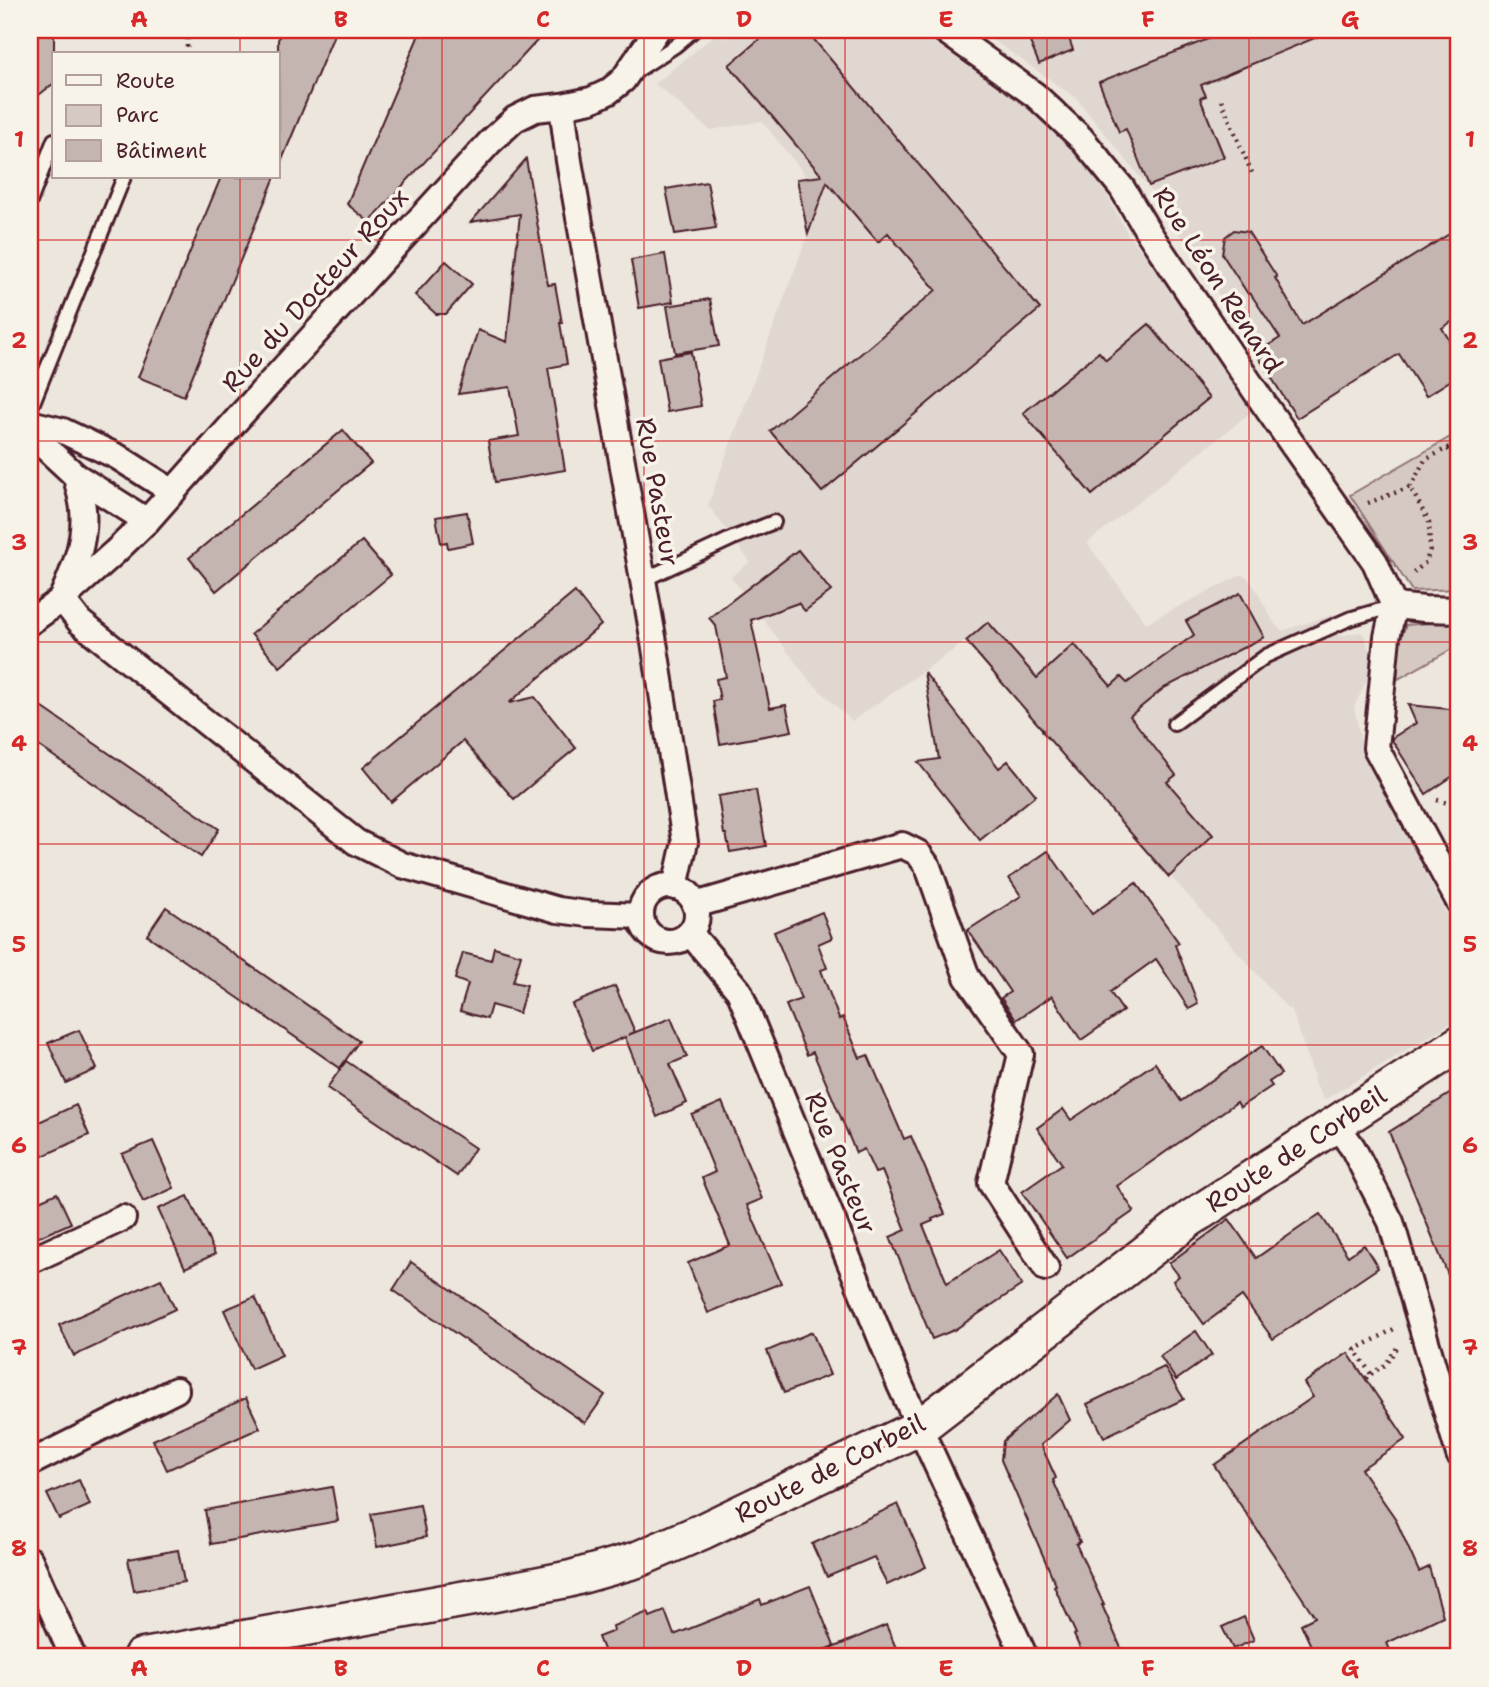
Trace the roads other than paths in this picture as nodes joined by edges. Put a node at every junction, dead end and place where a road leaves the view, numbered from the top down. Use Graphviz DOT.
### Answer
graph roads {
  1 [pos="657,30"];
  2 [pos="694,30"];
  3 [pos="944,30"];
  4 [pos="623,80"];
  5 [pos="562,106"];
  6 [pos="52,145"];
  7 [pos="124,178"];
  8 [pos="30,202"];
  9 [pos="30,410"];
  10 [pos="30,425"];
  11 [pos="76,476"];
  12 [pos="173,492"];
  13 [pos="147,521"];
  14 [pos="774,522"];
  15 [pos="643,580"];
  16 [pos="62,599"];
  17 [pos="1394,606"];
  18 [pos="1459,610"];
  19 [pos="30,622"];
  20 [pos="1174,724"];
  21 [pos="675,887"];
  22 [pos="1459,902"];
  23 [pos="695,905"];
  24 [pos="640,916"];
  25 [pos="690,933"];
  26 [pos="1459,1044"];
  27 [pos="1336,1124"];
  28 [pos="123,1218"];
  29 [pos="30,1261"];
  30 [pos="1046,1268"];
  31 [pos="176,1390"];
  32 [pos="920,1427"];
  33 [pos="1459,1454"];
  34 [pos="30,1463"];
  35 [pos="30,1560"];
  36 [pos="181,1653"];
  37 [pos="73,1657"];
  38 [pos="141,1657"];
  39 [pos="1025,1657"];
  1 -- 4 [label="street, Rue du Docteur Roux"];
  2 -- 4 [label="lane"];
  3 -- 17 [label="street, Rue Léon Renard"];
  4 -- 5 [label="street, Rue du Docteur Roux"];
  5 -- 12 [label="street, Rue du Docteur Roux"];
  5 -- 15 [label="street, Rue Pasteur"];
  6 -- 8 [label="lane"];
  7 -- 9 [label="lane"];
  10 -- 11 [label="street"];
  10 -- 12 [label="street"];
  11 -- 13 [label="street"];
  11 -- 16 [label="street"];
  12 -- 13 [label="street, Rue du Docteur Roux"];
  13 -- 16 [label="street, Rue du Docteur Roux"];
  14 -- 15 [label="lane"];
  15 -- 21 [label="street, Rue Pasteur"];
  16 -- 19 [label="street, Rue du Docteur Roux"];
  16 -- 24 [label="street"];
  17 -- 18 [label="street"];
  17 -- 20 [label="lane"];
  17 -- 22 [label="street"];
  21 -- 23 [label="street"];
  21 -- 24 [label="street"];
  23 -- 25 [label="street"];
  23 -- 30 [label="street"];
  24 -- 25 [label="street"];
  25 -- 32 [label="street, Rue Pasteur"];
  26 -- 27 [label="main road, Route de Corbeil"];
  27 -- 32 [label="main road, Route de Corbeil"];
  27 -- 33 [label="street"];
  28 -- 29 [label="street"];
  31 -- 34 [label="street"];
  32 -- 36 [label="main road, Route de Corbeil"];
  32 -- 39 [label="street, Rue Pasteur"];
  35 -- 37 [label="street"];
  36 -- 38 [label="main road, Route de Corbeil"];
}
